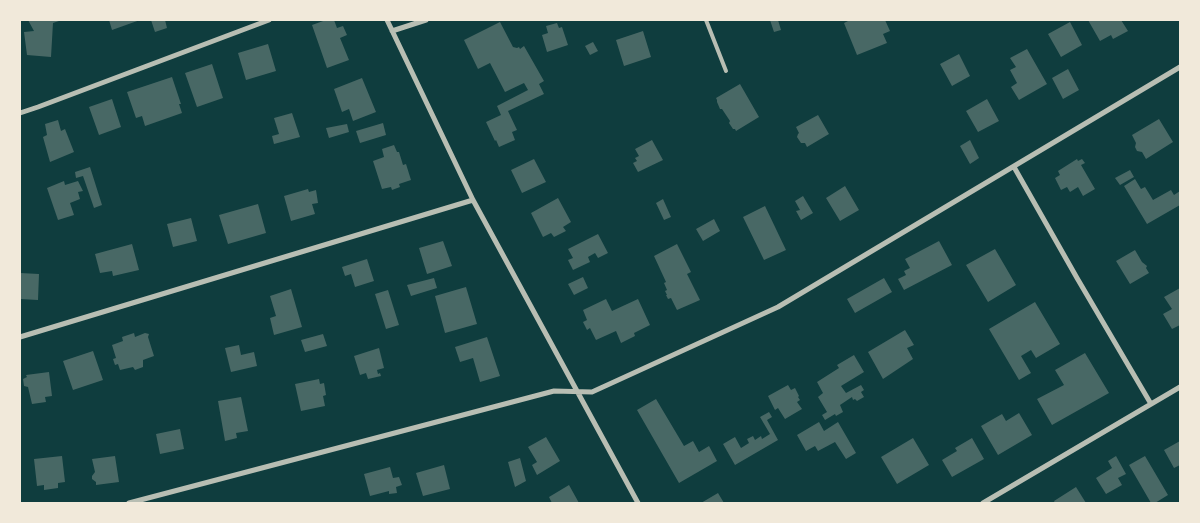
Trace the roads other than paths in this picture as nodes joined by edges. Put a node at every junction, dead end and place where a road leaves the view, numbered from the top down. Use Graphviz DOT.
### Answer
graph roads {
  1 [pos="269,20"];
  2 [pos="386,20"];
  3 [pos="426,20"];
  4 [pos="706,20"];
  5 [pos="392,31"];
  6 [pos="1180,67"];
  7 [pos="726,71"];
  8 [pos="20,113"];
  9 [pos="1014,167"];
  10 [pos="473,200"];
  11 [pos="20,337"];
  12 [pos="1180,387"];
  13 [pos="577,392"];
  14 [pos="1152,404"];
  15 [pos="129,503"];
  16 [pos="638,503"];
  17 [pos="982,503"];
  1 -- 8 [label="street"];
  2 -- 5 [label="street"];
  3 -- 5 [label="street"];
  4 -- 7 [label="lane"];
  5 -- 10 [label="street"];
  6 -- 9 [label="street"];
  9 -- 13 [label="street"];
  9 -- 14 [label="street"];
  10 -- 11 [label="street"];
  10 -- 13 [label="street"];
  12 -- 14 [label="street"];
  13 -- 15 [label="street"];
  13 -- 16 [label="street"];
  14 -- 17 [label="street"];
}
